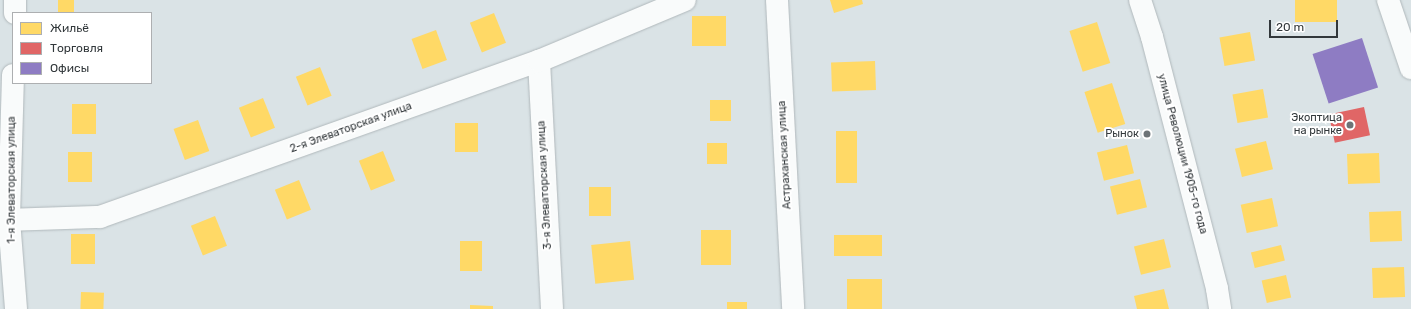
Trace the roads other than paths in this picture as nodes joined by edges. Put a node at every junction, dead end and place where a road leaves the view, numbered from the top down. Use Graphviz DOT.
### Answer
graph roads {
  1 [pos="15,0"];
  2 [pos="685,0"];
  3 [pos="777,0"];
  4 [pos="1140,0"];
  5 [pos="1388,0"];
  6 [pos="15,12"];
  7 [pos="539,61"];
  8 [pos="1411,68"];
  9 [pos="13,84"];
  10 [pos="9,220"];
  11 [pos="16,309"];
  12 [pos="552,309"];
  13 [pos="793,309"];
  14 [pos="1220,309"];
  1 -- 6 [label="street"];
  2 -- 7 [label="street, 2-я Элеваторская улица"];
  3 -- 13 [label="street, Астраханская улица"];
  4 -- 14 [label="street, улица Революции 1905-го года"];
  5 -- 8 [label="street"];
  7 -- 10 [label="street, 2-я Элеваторская улица"];
  7 -- 12 [label="street, 3-я Элеваторская улица"];
  9 -- 10 [label="street, 1-я Элеваторская улица"];
  10 -- 11 [label="street, 1-я Элеваторская улица"];
}
